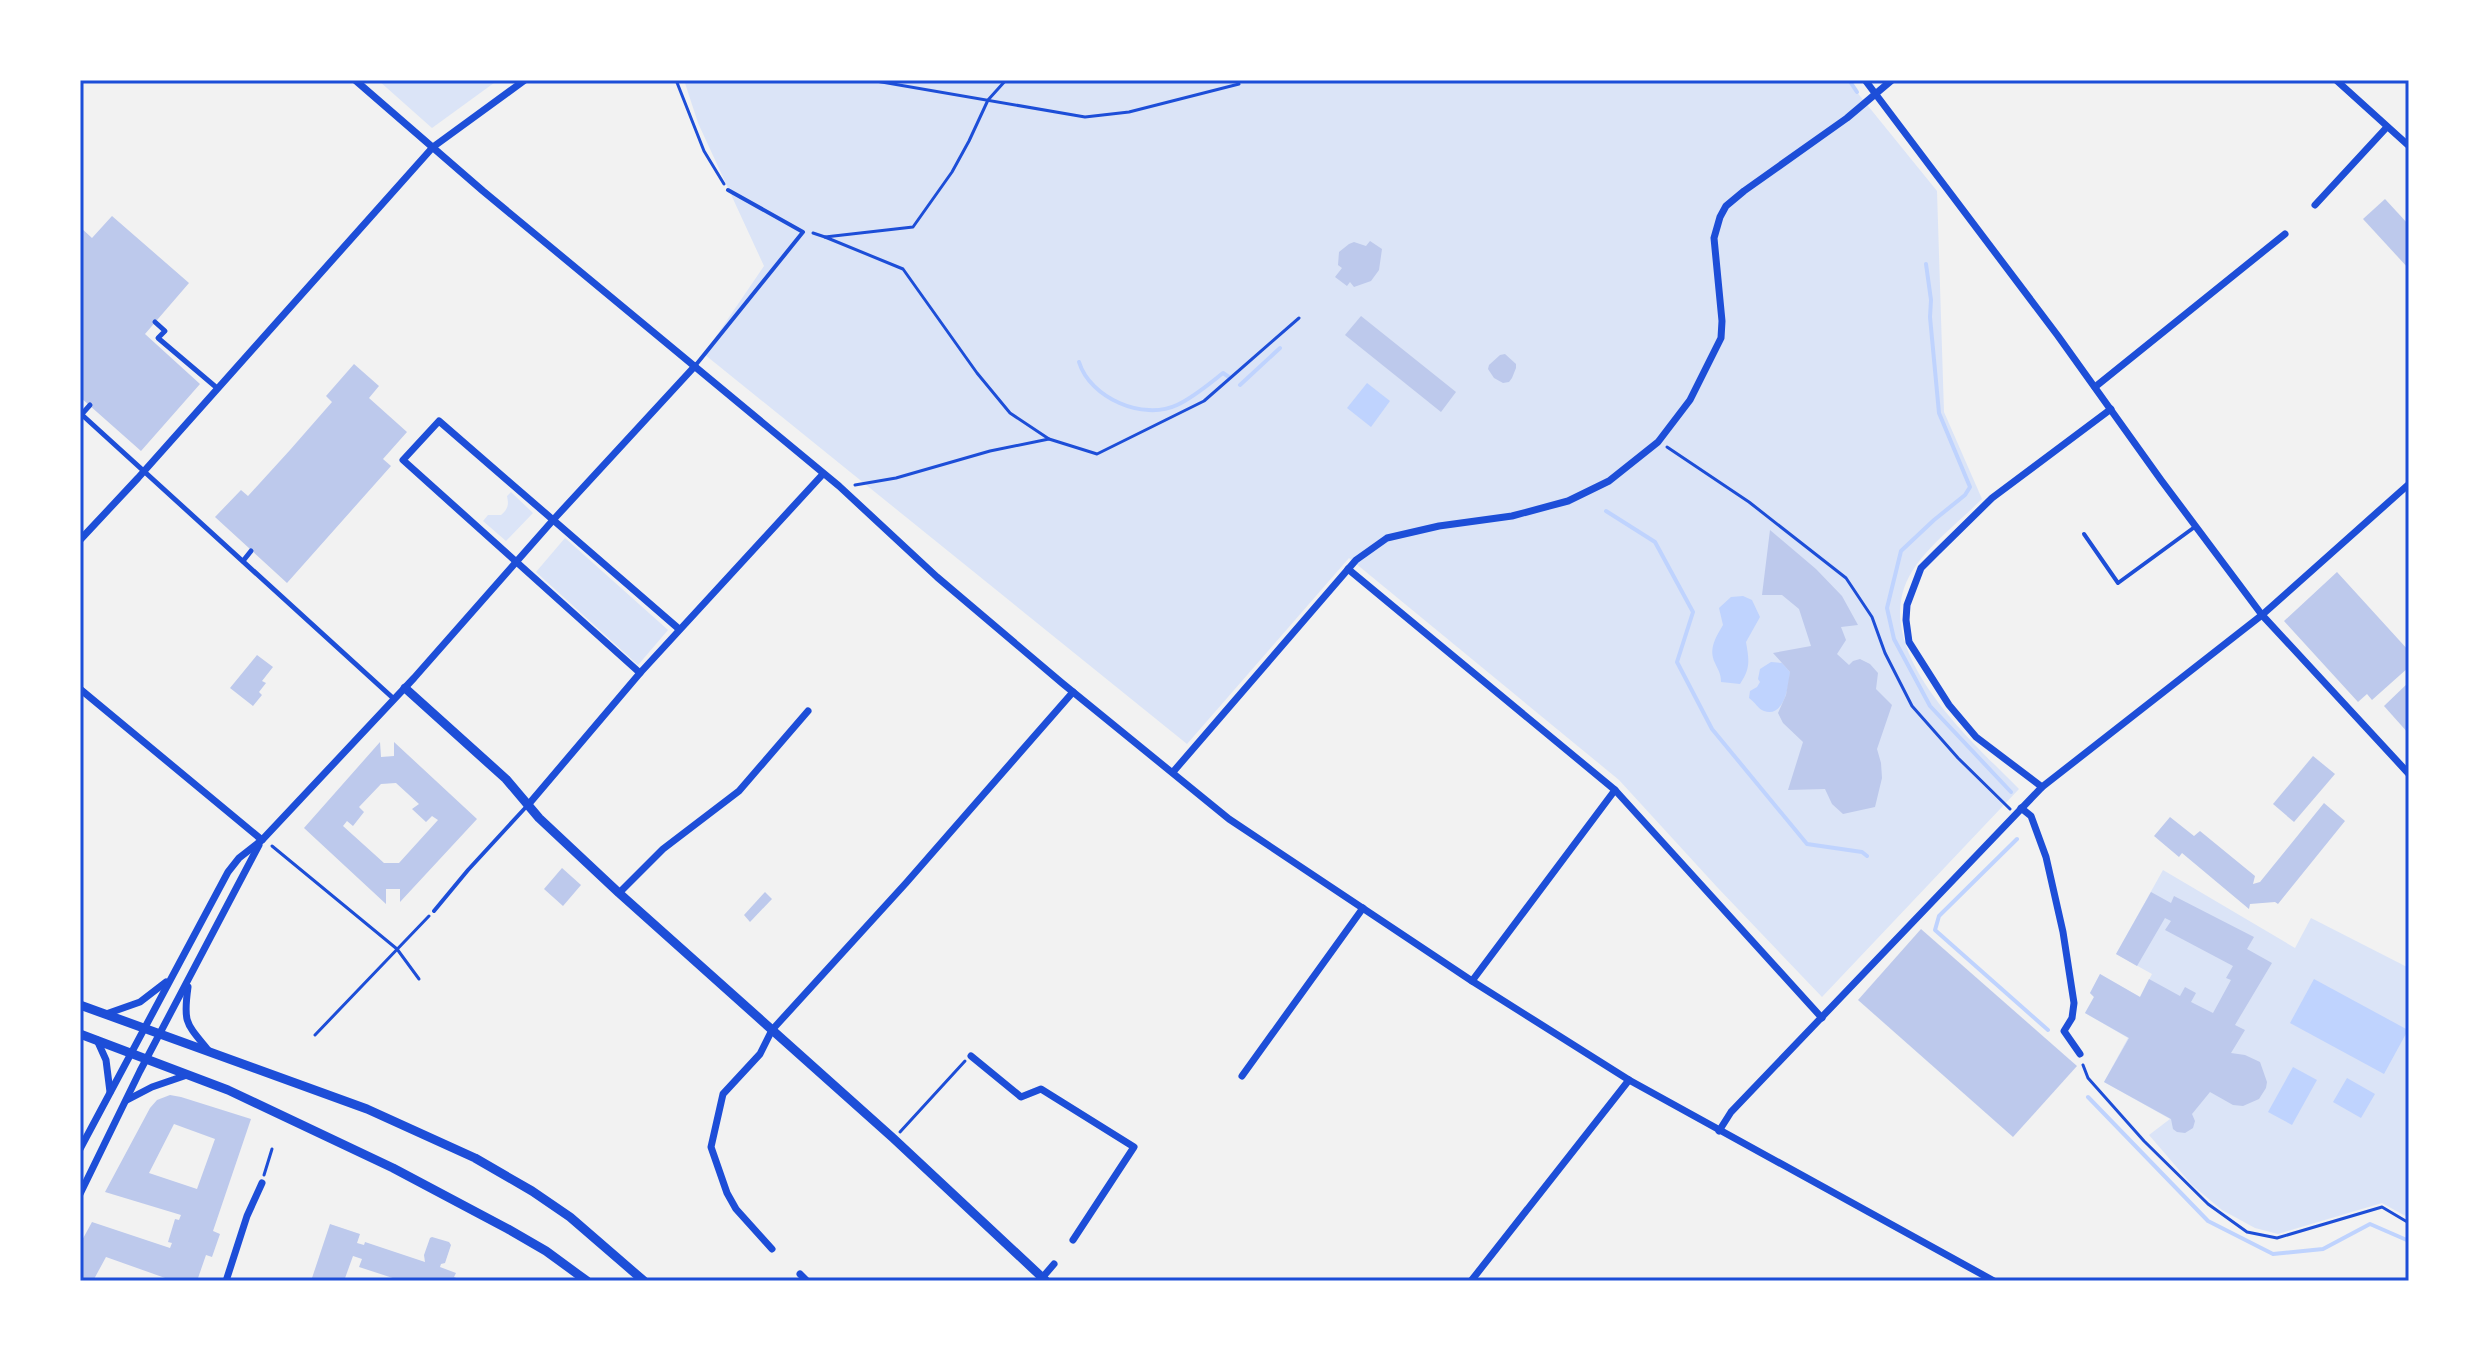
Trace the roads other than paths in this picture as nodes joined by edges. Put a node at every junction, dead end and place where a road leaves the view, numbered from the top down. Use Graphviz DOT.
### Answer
graph roads {
  1 [pos="355,80"];
  2 [pos="525,80"];
  3 [pos="1865,80"];
  4 [pos="1892,80"];
  5 [pos="2336,80"];
  6 [pos="1875,93"];
  7 [pos="2387,127"];
  8 [pos="2409,145"];
  9 [pos="433,147"];
  10 [pos="728,190"];
  11 [pos="2315,205"];
  12 [pos="2285,234"];
  13 [pos="155,322"];
  14 [pos="695,366"];
  15 [pos="2095,387"];
  16 [pos="217,388"];
  17 [pos="90,405"];
  18 [pos="2111,409"];
  19 [pos="81,414"];
  20 [pos="143,472"];
  21 [pos="823,474"];
  22 [pos="2409,484"];
  23 [pos="554,519"];
  24 [pos="2196,526"];
  25 [pos="2084,534"];
  26 [pos="80,540"];
  27 [pos="251,551"];
  28 [pos="243,561"];
  29 [pos="516,563"];
  30 [pos="1348,569"];
  31 [pos="2262,615"];
  32 [pos="679,629"];
  33 [pos="640,673"];
  34 [pos="405,688"];
  35 [pos="80,689"];
  36 [pos="1073,692"];
  37 [pos="394,699"];
  38 [pos="808,711"];
  39 [pos="1173,772"];
  40 [pos="2409,774"];
  41 [pos="2042,787"];
  42 [pos="1615,790"];
  43 [pos="528,805"];
  44 [pos="2019,811"];
  45 [pos="262,840"];
  46 [pos="619,893"];
  47 [pos="1363,908"];
  48 [pos="434,911"];
  49 [pos="171,978"];
  50 [pos="1472,981"];
  51 [pos="189,982"];
  52 [pos="80,1005"];
  53 [pos="106,1014"];
  54 [pos="1822,1018"];
  55 [pos="144,1028"];
  56 [pos="772,1030"];
  57 [pos="80,1034"];
  58 [pos="160,1034"];
  59 [pos="97,1040"];
  60 [pos="210,1052"];
  61 [pos="132,1053"];
  62 [pos="2080,1054"];
  63 [pos="971,1056"];
  64 [pos="147,1059"];
  65 [pos="187,1075"];
  66 [pos="1242,1076"];
  67 [pos="1629,1080"];
  68 [pos="110,1094"];
  69 [pos="125,1101"];
  70 [pos="1719,1131"];
  71 [pos="80,1149"];
  72 [pos="262,1183"];
  73 [pos="80,1194"];
  74 [pos="1073,1240"];
  75 [pos="772,1249"];
  76 [pos="1054,1264"];
  77 [pos="800,1274"];
  78 [pos="1044,1280"];
  79 [pos="226,1281"];
  80 [pos="587,1281"];
  81 [pos="644,1281"];
  82 [pos="807,1281"];
  83 [pos="1471,1281"];
  84 [pos="1994,1281"];
  1 -- 9 [label="street"];
  2 -- 9 [label="street"];
  3 -- 6 [label="street"];
  4 -- 6 [label="street"];
  5 -- 7 [label="street"];
  6 -- 15 [label="street"];
  6 -- 30 [label="street"];
  7 -- 8 [label="street"];
  7 -- 11 [label="street"];
  9 -- 14 [label="street"];
  9 -- 16 [label="street"];
  10 -- 14 [label="lane"];
  12 -- 15 [label="street"];
  13 -- 16 [label="street"];
  14 -- 21 [label="street"];
  14 -- 23 [label="street"];
  15 -- 18 [label="street"];
  16 -- 20 [label="street"];
  17 -- 19 [label="street"];
  18 -- 24 [label="street"];
  18 -- 41 [label="street"];
  19 -- 20 [label="street"];
  20 -- 26 [label="street"];
  20 -- 28 [label="street"];
  21 -- 32 [label="street"];
  21 -- 36 [label="street"];
  22 -- 31 [label="street"];
  23 -- 29 [label="street"];
  23 -- 29 [label="street"];
  23 -- 32 [label="street"];
  24 -- 25 [label="lane"];
  24 -- 31 [label="street"];
  27 -- 28 [label="street"];
  28 -- 37 [label="street"];
  29 -- 33 [label="street"];
  29 -- 34 [label="street"];
  30 -- 39 [label="street"];
  30 -- 42 [label="street"];
  31 -- 40 [label="street"];
  31 -- 41 [label="street"];
  32 -- 33 [label="street"];
  33 -- 43 [label="street"];
  34 -- 37 [label="street"];
  34 -- 43 [label="street"];
  35 -- 45 [label="street"];
  36 -- 39 [label="street"];
  36 -- 56 [label="street"];
  37 -- 45 [label="street"];
  38 -- 46 [label="street"];
  39 -- 47 [label="street"];
  41 -- 44 [label="street"];
  42 -- 50 [label="street"];
  42 -- 54 [label="street"];
  43 -- 46 [label="street"];
  43 -- 48 [label="lane"];
  44 -- 54 [label="street"];
  44 -- 62 [label="street"];
  45 -- 49 [label="street"];
  45 -- 51 [label="street"];
  46 -- 56 [label="street"];
  47 -- 50 [label="street"];
  47 -- 66 [label="street"];
  49 -- 53 [label="street"];
  49 -- 55 [label="street"];
  50 -- 67 [label="street"];
  51 -- 58 [label="street"];
  51 -- 60 [label="street"];
  52 -- 53 [label="street"];
  53 -- 55 [label="street"];
  54 -- 70 [label="street"];
  55 -- 58 [label="street"];
  55 -- 61 [label="street"];
  56 -- 75 [label="street"];
  56 -- 78 [label="street"];
  57 -- 59 [label="street"];
  58 -- 60 [label="street"];
  58 -- 64 [label="street"];
  59 -- 61 [label="street"];
  59 -- 68 [label="street"];
  60 -- 81 [label="street"];
  61 -- 64 [label="street"];
  61 -- 68 [label="street"];
  63 -- 74 [label="street"];
  64 -- 65 [label="street"];
  64 -- 69 [label="street"];
  65 -- 69 [label="street"];
  65 -- 80 [label="street"];
  67 -- 70 [label="street"];
  67 -- 83 [label="street"];
  68 -- 71 [label="street"];
  69 -- 73 [label="street"];
  70 -- 84 [label="street"];
  72 -- 79 [label="street"];
  76 -- 78 [label="street"];
  77 -- 82 [label="street"];
}
